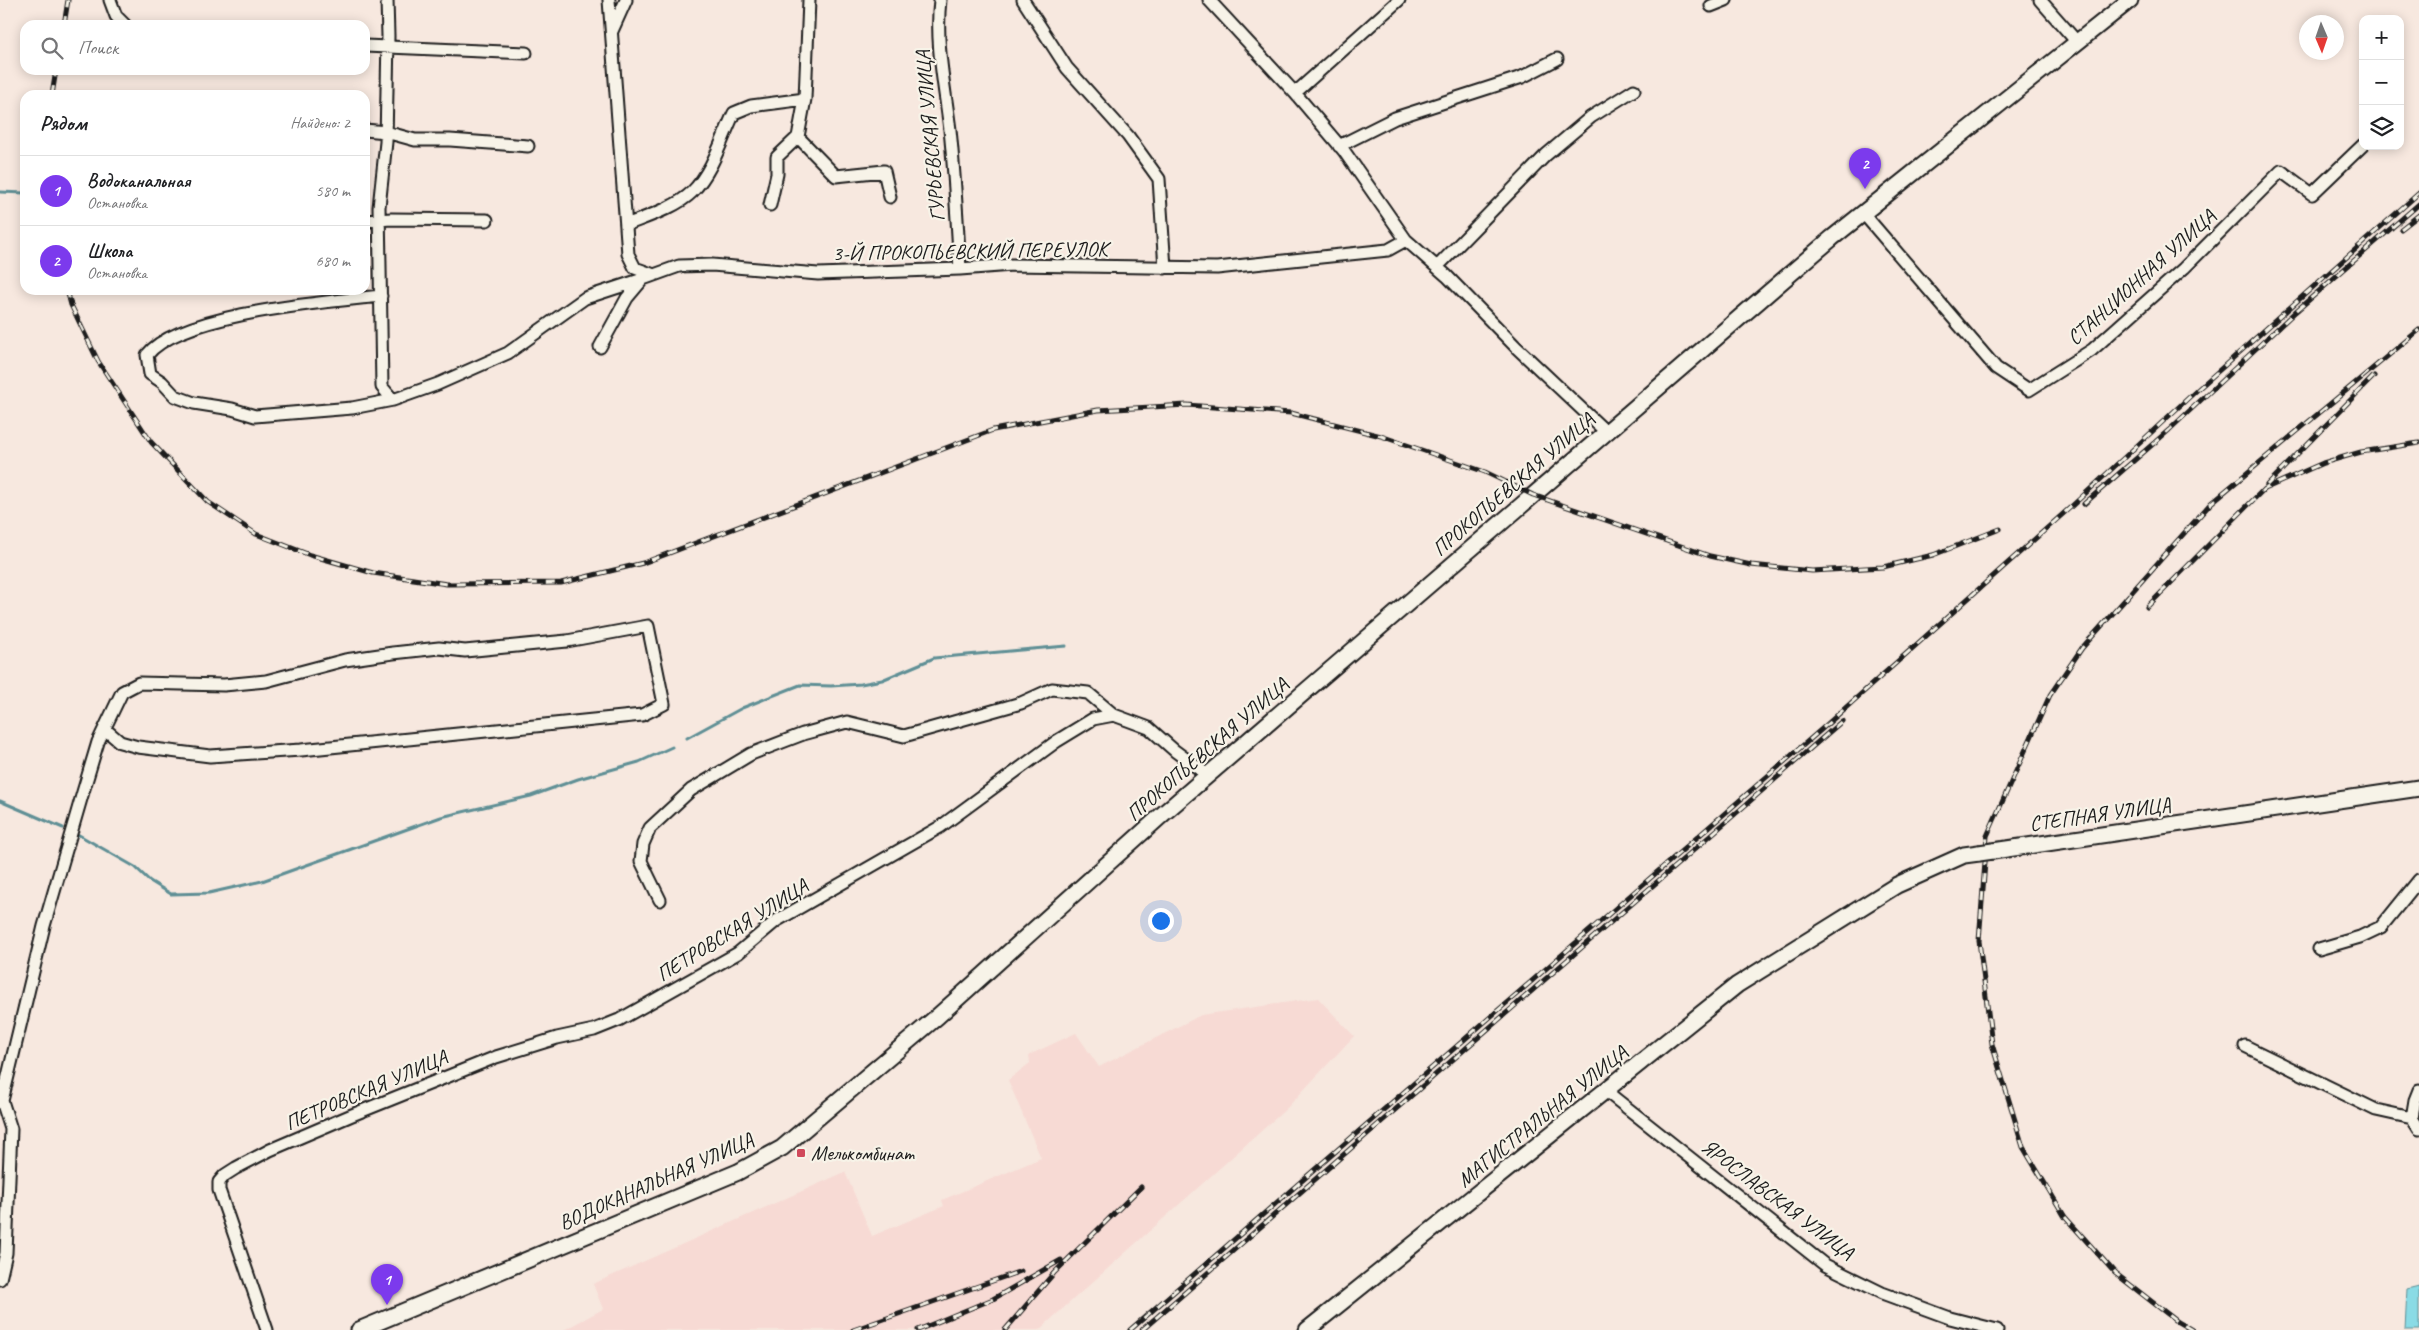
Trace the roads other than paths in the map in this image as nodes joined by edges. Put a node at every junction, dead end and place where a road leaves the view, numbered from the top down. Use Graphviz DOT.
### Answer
graph roads {
  1 [pos="110,0"];
  2 [pos="387,0"];
  3 [pos="609,0"];
  4 [pos="626,0"];
  5 [pos="809,0"];
  6 [pos="940,0"];
  7 [pos="1023,0"];
  8 [pos="1210,0"];
  9 [pos="1399,0"];
  10 [pos="1726,0"];
  11 [pos="2040,0"];
  12 [pos="2130,0"];
  13 [pos="1711,6"];
  14 [pos="120,20"];
  15 [pos="610,34"];
  16 [pos="2077,42"];
  17 [pos="370,46"];
  18 [pos="388,46"];
  19 [pos="526,52"];
  20 [pos="1557,59"];
  21 [pos="1634,90"];
  22 [pos="1296,93"];
  23 [pos="805,99"];
  24 [pos="370,130"];
  25 [pos="386,132"];
  26 [pos="798,137"];
  27 [pos="528,146"];
  28 [pos="1339,146"];
  29 [pos="2359,149"];
  30 [pos="890,197"];
  31 [pos="770,205"];
  32 [pos="1863,213"];
  33 [pos="379,220"];
  34 [pos="487,220"];
  35 [pos="370,221"];
  36 [pos="626,225"];
  37 [pos="1406,240"];
  38 [pos="1437,267"];
  39 [pos="1165,268"];
  40 [pos="960,269"];
  41 [pos="648,277"];
  42 [pos="380,296"];
  43 [pos="600,347"];
  44 [pos="393,400"];
  45 [pos="1606,432"];
  46 [pos="1114,715"];
  47 [pos="106,730"];
  48 [pos="1202,771"];
  49 [pos="2419,788"];
  50 [pos="2419,880"];
  51 [pos="660,900"];
  52 [pos="1807,941"];
  53 [pos="2319,949"];
  54 [pos="938,1016"];
  55 [pos="2245,1046"];
  56 [pos="2419,1090"];
  57 [pos="1607,1092"];
  58 [pos="2412,1118"];
  59 [pos="2419,1128"];
  60 [pos="0,1278"];
  61 [pos="267,1330"];
  62 [pos="358,1330"];
  63 [pos="1307,1330"];
  64 [pos="1997,1330"];
  1 -- 14 [label="street"];
  2 -- 18 [label="street"];
  3 -- 15 [label="street"];
  4 -- 15 [label="street"];
  5 -- 23 [label="street"];
  6 -- 40 [label="street, ГУРЬЕВСКАЯ УЛИЦА"];
  7 -- 39 [label="street"];
  8 -- 22 [label="street"];
  9 -- 22 [label="street"];
  10 -- 13 [label="street"];
  11 -- 16 [label="street"];
  12 -- 16 [label="main road, ПРОКОПЬЕВСКАЯ УЛИЦА"];
  15 -- 36 [label="street"];
  16 -- 32 [label="main road, ПРОКОПЬЕВСКАЯ УЛИЦА"];
  17 -- 18 [label="street"];
  18 -- 19 [label="street"];
  18 -- 25 [label="street"];
  20 -- 28 [label="street"];
  21 -- 38 [label="street"];
  22 -- 28 [label="street"];
  23 -- 26 [label="street"];
  23 -- 36 [label="street"];
  24 -- 25 [label="street"];
  25 -- 27 [label="street"];
  25 -- 33 [label="street"];
  26 -- 30 [label="street"];
  26 -- 31 [label="street"];
  28 -- 37 [label="street"];
  29 -- 32 [label="street, СТАНЦИОННАЯ УЛИЦА"];
  32 -- 45 [label="main road, ПРОКОПЬЕВСКАЯ УЛИЦА"];
  33 -- 34 [label="street"];
  33 -- 35 [label="street"];
  33 -- 42 [label="street"];
  36 -- 41 [label="street"];
  37 -- 38 [label="street"];
  37 -- 39 [label="street, 3-Й ПРОКОПЬЕВСКИЙ ПЕРЕУЛОК"];
  38 -- 45 [label="street"];
  39 -- 40 [label="street, 3-Й ПРОКОПЬЕВСКИЙ ПЕРЕУЛОК"];
  40 -- 41 [label="street, 3-Й ПРОКОПЬЕВСКИЙ ПЕРЕУЛОК"];
  41 -- 43 [label="street"];
  41 -- 44 [label="street, 3-Й ПРОКОПЬЕВСКИЙ ПЕРЕУЛОК"];
  42 -- 44 [label="street"];
  42 -- 44 [label="street, 3-Й ПРОКОПЬЕВСКИЙ ПЕРЕУЛОК"];
  45 -- 54 [label="main road, ПРОКОПЬЕВСКАЯ УЛИЦА"];
  46 -- 48 [label="street"];
  46 -- 51 [label="street"];
  46 -- 61 [label="street, ПЕТРОВСКАЯ УЛИЦА"];
  47 -- 47 [label="street"];
  47 -- 60 [label="street"];
  49 -- 52 [label="main road, СТЕПНАЯ УЛИЦА"];
  50 -- 53 [label="street"];
  52 -- 57 [label="main road, МАГИСТРАЛЬНАЯ УЛИЦА"];
  54 -- 62 [label="main road, ВОДОКАНАЛЬНАЯ УЛИЦА"];
  55 -- 58 [label="street"];
  56 -- 58 [label="street"];
  57 -- 63 [label="main road, МАГИСТРАЛЬНАЯ УЛИЦА"];
  57 -- 64 [label="street, ЯРОСЛАВСКАЯ УЛИЦА"];
  58 -- 59 [label="street"];
}
